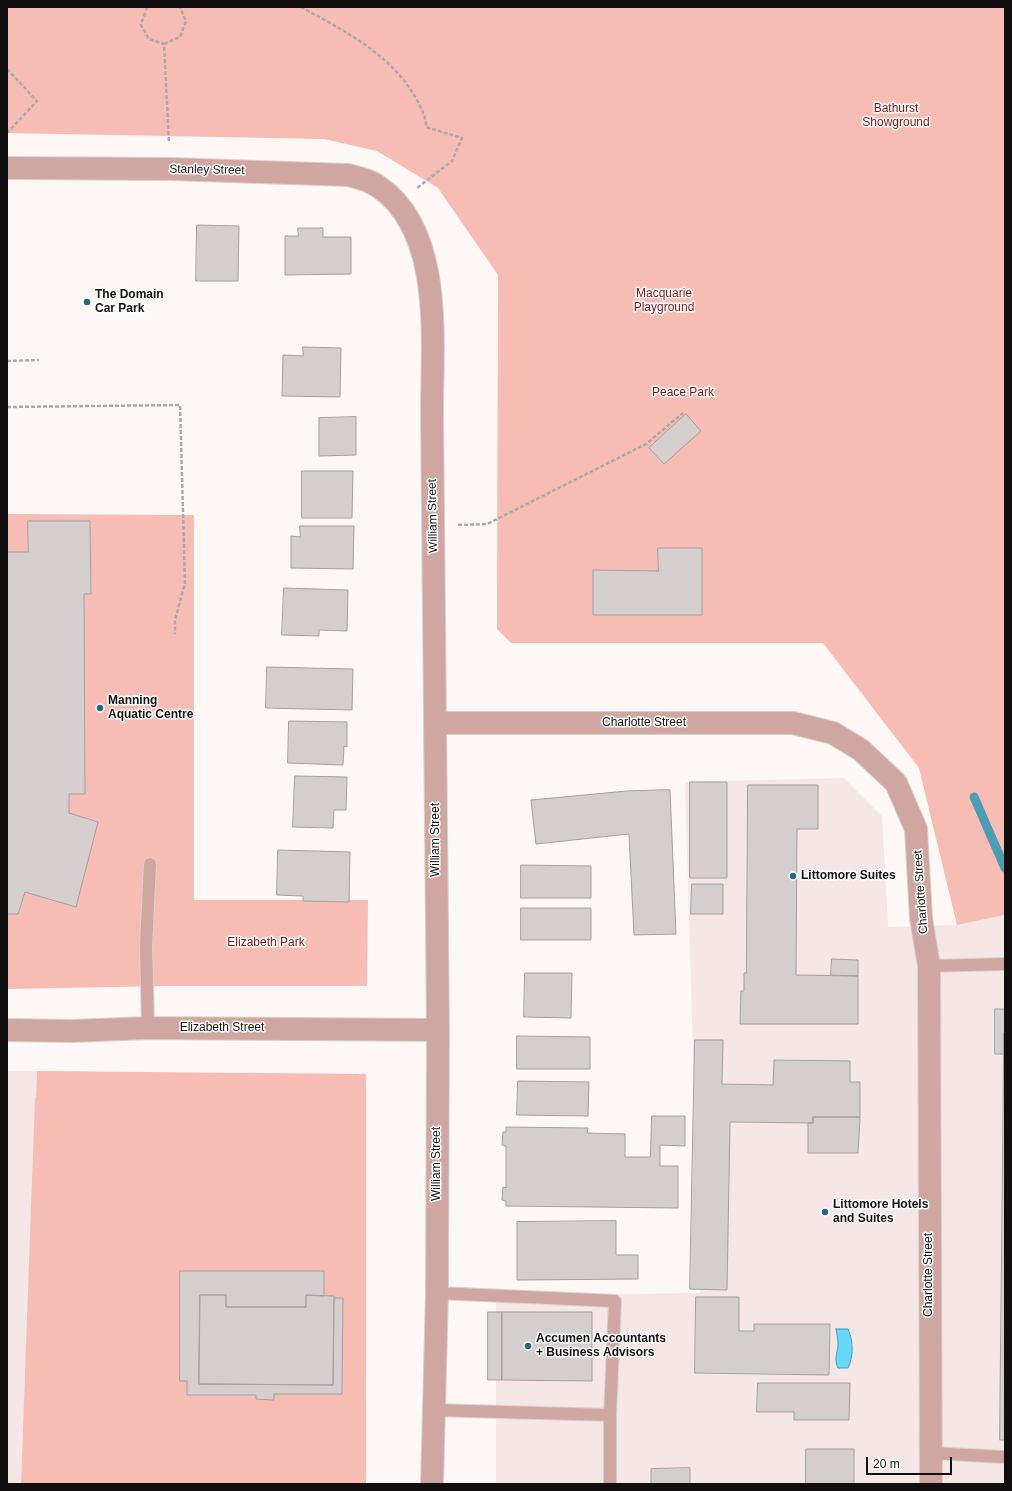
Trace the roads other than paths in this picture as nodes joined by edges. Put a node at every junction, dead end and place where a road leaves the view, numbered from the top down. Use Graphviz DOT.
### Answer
graph roads {
  1 [pos="7,168"];
  2 [pos="398,203"];
  3 [pos="436,723"];
  4 [pos="150,864"];
  5 [pos="1005,964"];
  6 [pos="929,966"];
  7 [pos="148,1028"];
  8 [pos="7,1030"];
  9 [pos="438,1030"];
  10 [pos="437,1293"];
  11 [pos="433,1410"];
  12 [pos="610,1415"];
  13 [pos="930,1453"];
  14 [pos="1005,1457"];
  15 [pos="432,1484"];
  16 [pos="610,1484"];
  17 [pos="931,1484"];
  1 -- 2 [label="street, Stanley Street"];
  2 -- 3 [label="street, William Street"];
  3 -- 6 [label="street, Charlotte Street"];
  3 -- 9 [label="street, William Street"];
  4 -- 7 [label="lane"];
  5 -- 6 [label="lane"];
  6 -- 13 [label="street, Charlotte Street"];
  7 -- 8 [label="street, Elizabeth Street"];
  7 -- 9 [label="street, Elizabeth Street"];
  9 -- 10 [label="street, William Street"];
  10 -- 11 [label="street, William Street"];
  10 -- 12 [label="lane"];
  11 -- 12 [label="lane"];
  11 -- 15 [label="street, William Street"];
  12 -- 16 [label="lane"];
  13 -- 14 [label="lane"];
  13 -- 17 [label="street, Charlotte Street"];
}
